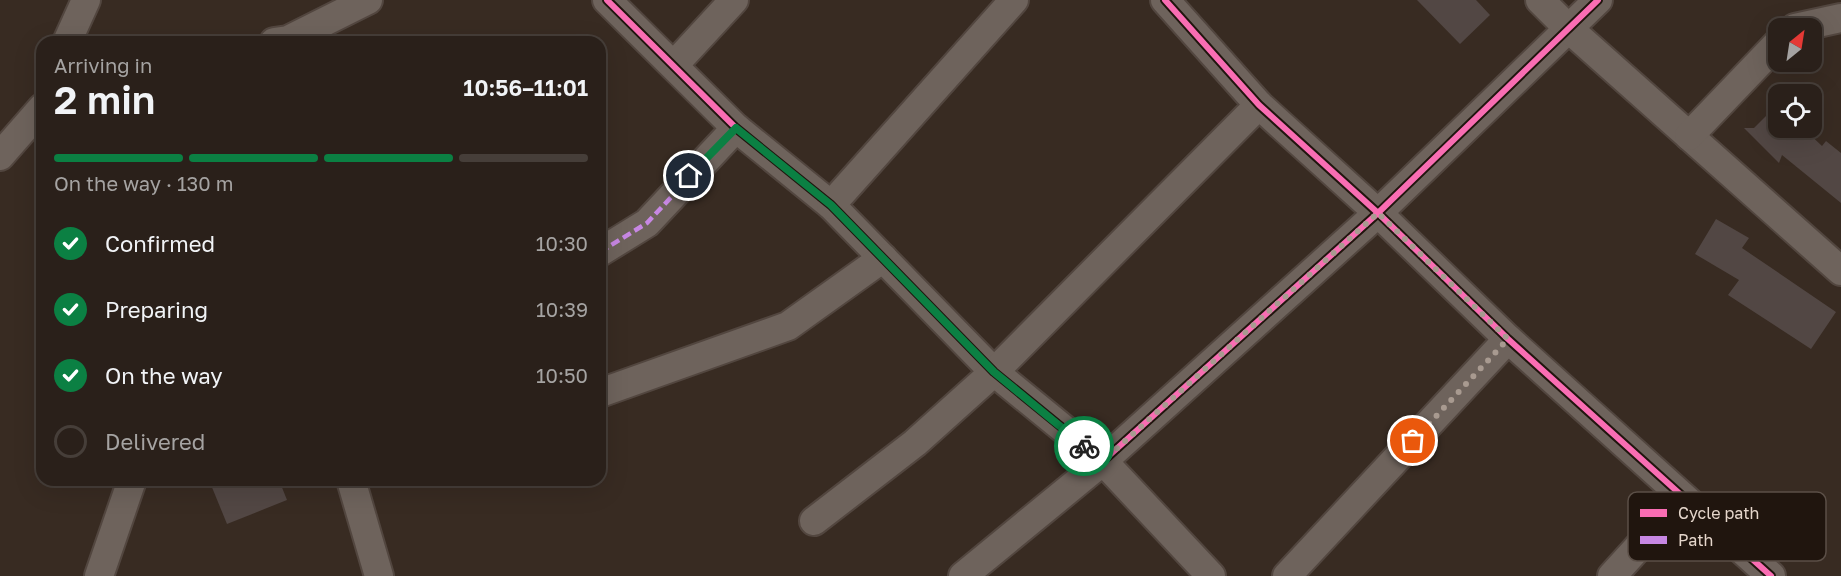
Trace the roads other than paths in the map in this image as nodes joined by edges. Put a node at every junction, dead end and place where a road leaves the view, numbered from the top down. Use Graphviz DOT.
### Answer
graph roads {
  1 [pos="86,0"];
  2 [pos="368,0"];
  3 [pos="607,0"];
  4 [pos="734,0"];
  5 [pos="1014,0"];
  6 [pos="1165,0"];
  7 [pos="1540,0"];
  8 [pos="1598,0"];
  9 [pos="1841,18"];
  10 [pos="1822,22"];
  11 [pos="1568,28"];
  12 [pos="70,36"];
  13 [pos="293,36"];
  14 [pos="1768,53"];
  15 [pos="674,65"];
  16 [pos="1259,105"];
  17 [pos="36,113"];
  18 [pos="736,128"];
  19 [pos="1689,136"];
  20 [pos="0,156"];
  21 [pos="831,205"];
  22 [pos="1378,213"];
  23 [pos="606,248"];
  24 [pos="883,258"];
  25 [pos="1841,271"];
  26 [pos="1508,339"];
  27 [pos="994,372"];
  28 [pos="606,391"];
  29 [pos="1103,461"];
  30 [pos="130,486"];
  31 [pos="354,486"];
  32 [pos="1676,492"];
  33 [pos="814,521"];
  34 [pos="1628,558"];
  35 [pos="1754,561"];
  36 [pos="99,576"];
  37 [pos="379,576"];
  38 [pos="963,576"];
  39 [pos="1211,576"];
  40 [pos="1287,576"];
  41 [pos="1612,576"];
  42 [pos="1771,576"];
  1 -- 12 [label="street"];
  2 -- 13 [label="street"];
  3 -- 15 [label="street"];
  4 -- 15 [label="street"];
  5 -- 21 [label="street"];
  6 -- 16 [label="street"];
  7 -- 11 [label="street"];
  8 -- 11 [label="street"];
  9 -- 10 [label="street"];
  11 -- 19 [label="street"];
  11 -- 22 [label="street"];
  14 -- 19 [label="street"];
  15 -- 18 [label="street"];
  16 -- 22 [label="street"];
  16 -- 27 [label="street"];
  17 -- 20 [label="street"];
  18 -- 21 [label="street"];
  18 -- 23 [label="street"];
  19 -- 25 [label="street"];
  21 -- 24 [label="street"];
  22 -- 26 [label="street"];
  22 -- 29 [label="street"];
  24 -- 27 [label="street"];
  24 -- 28 [label="street"];
  26 -- 32 [label="street"];
  26 -- 40 [label="street"];
  27 -- 29 [label="street"];
  27 -- 33 [label="street"];
  29 -- 38 [label="street"];
  29 -- 39 [label="street"];
  30 -- 36 [label="street"];
  31 -- 37 [label="street"];
  34 -- 41 [label="street"];
  35 -- 42 [label="street"];
}
